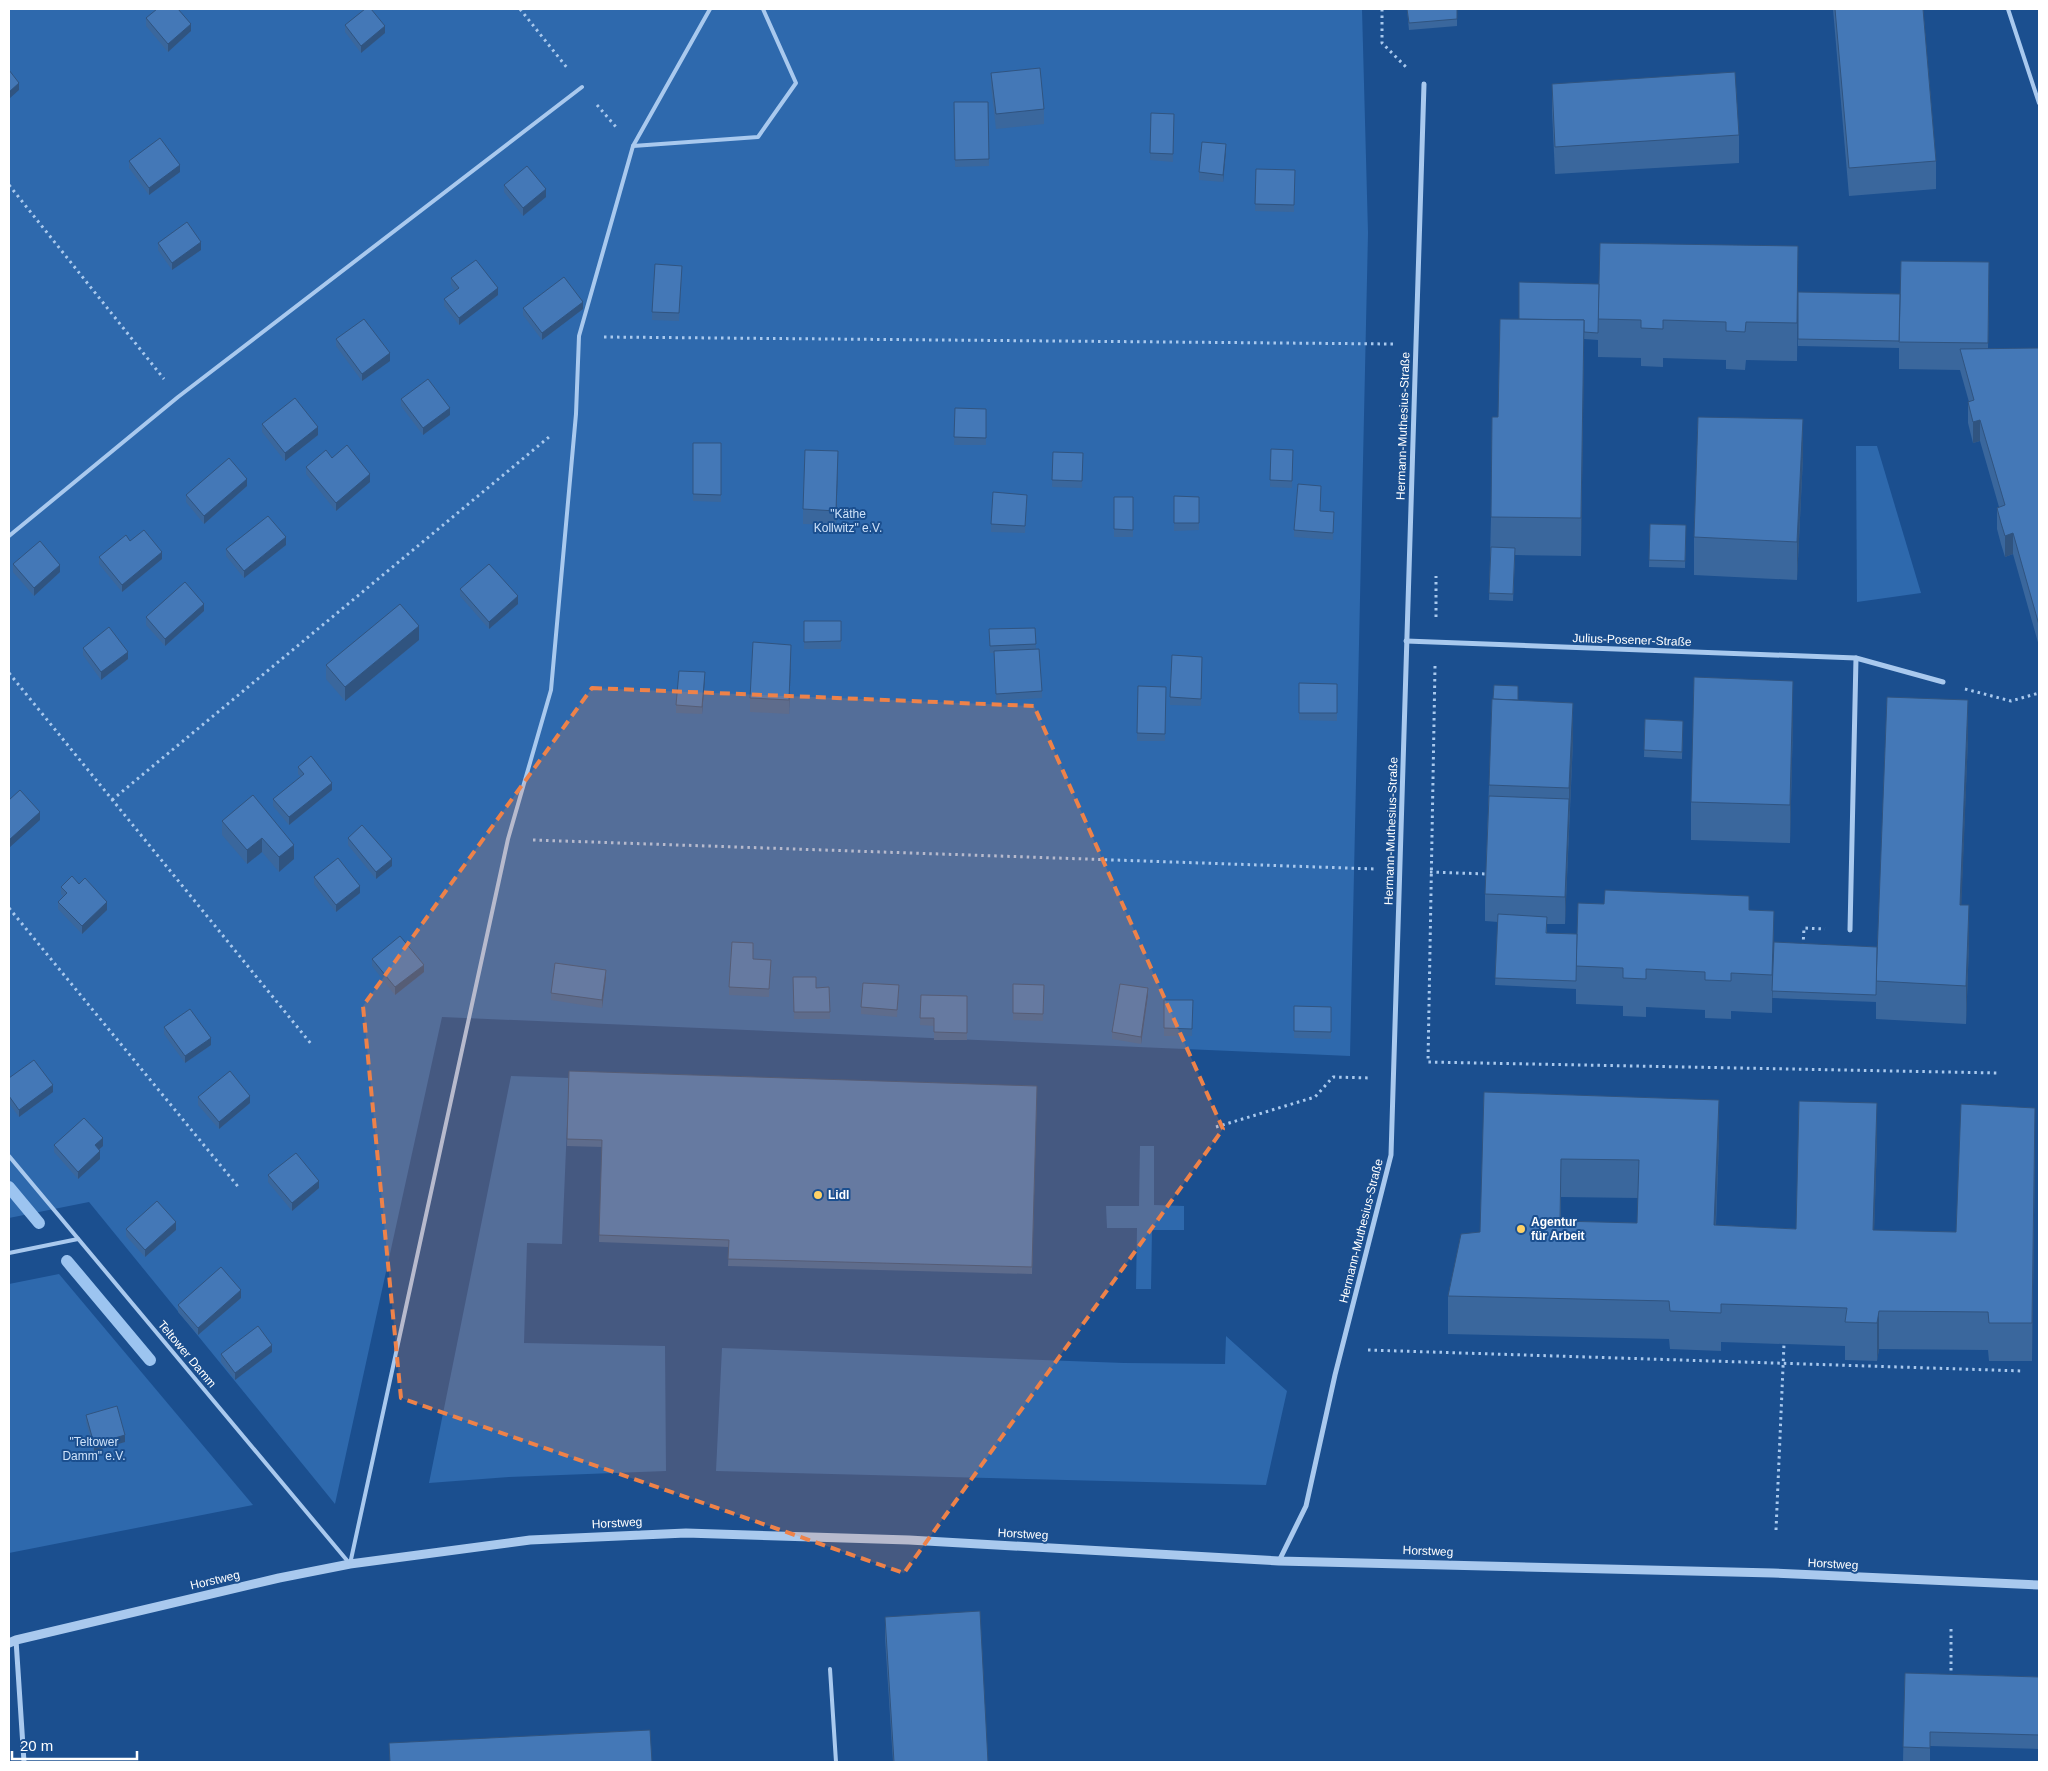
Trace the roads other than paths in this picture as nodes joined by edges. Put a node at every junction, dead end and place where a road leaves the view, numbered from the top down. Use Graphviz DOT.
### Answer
graph roads {
  1 [pos="710,9"];
  2 [pos="763,9"];
  3 [pos="2008,9"];
  4 [pos="1424,84"];
  5 [pos="582,86"];
  6 [pos="2039,102"];
  7 [pos="633,146"];
  8 [pos="9,536"];
  9 [pos="1406,641"];
  10 [pos="1856,658"];
  11 [pos="1943,682"];
  12 [pos="1850,930"];
  13 [pos="9,1156"];
  14 [pos="78,1239"];
  15 [pos="9,1253"];
  16 [pos="1279,1561"];
  17 [pos="350,1564"];
  18 [pos="2039,1585"];
  19 [pos="11,1640"];
  20 [pos="830,1669"];
  21 [pos="24,1762"];
  22 [pos="836,1762"];
  1 -- 7 [label="lane"];
  2 -- 7 [label="lane"];
  3 -- 6 [label="lane"];
  4 -- 9 [label="street, Hermann-Muthesius-Straße"];
  5 -- 8 [label="lane"];
  7 -- 17 [label="lane"];
  9 -- 10 [label="street, Julius-Posener-Straße"];
  9 -- 16 [label="street, Hermann-Muthesius-Straße"];
  10 -- 11 [label="street, Julius-Posener-Straße"];
  10 -- 12 [label="street"];
  13 -- 14 [label="lane, Teltower Damm"];
  14 -- 15 [label="lane"];
  14 -- 17 [label="lane, Teltower Damm"];
  16 -- 17 [label="street, Horstweg"];
  16 -- 18 [label="street, Horstweg"];
  17 -- 19 [label="street, Horstweg"];
  19 -- 21 [label="street"];
  20 -- 22 [label="lane"];
}
